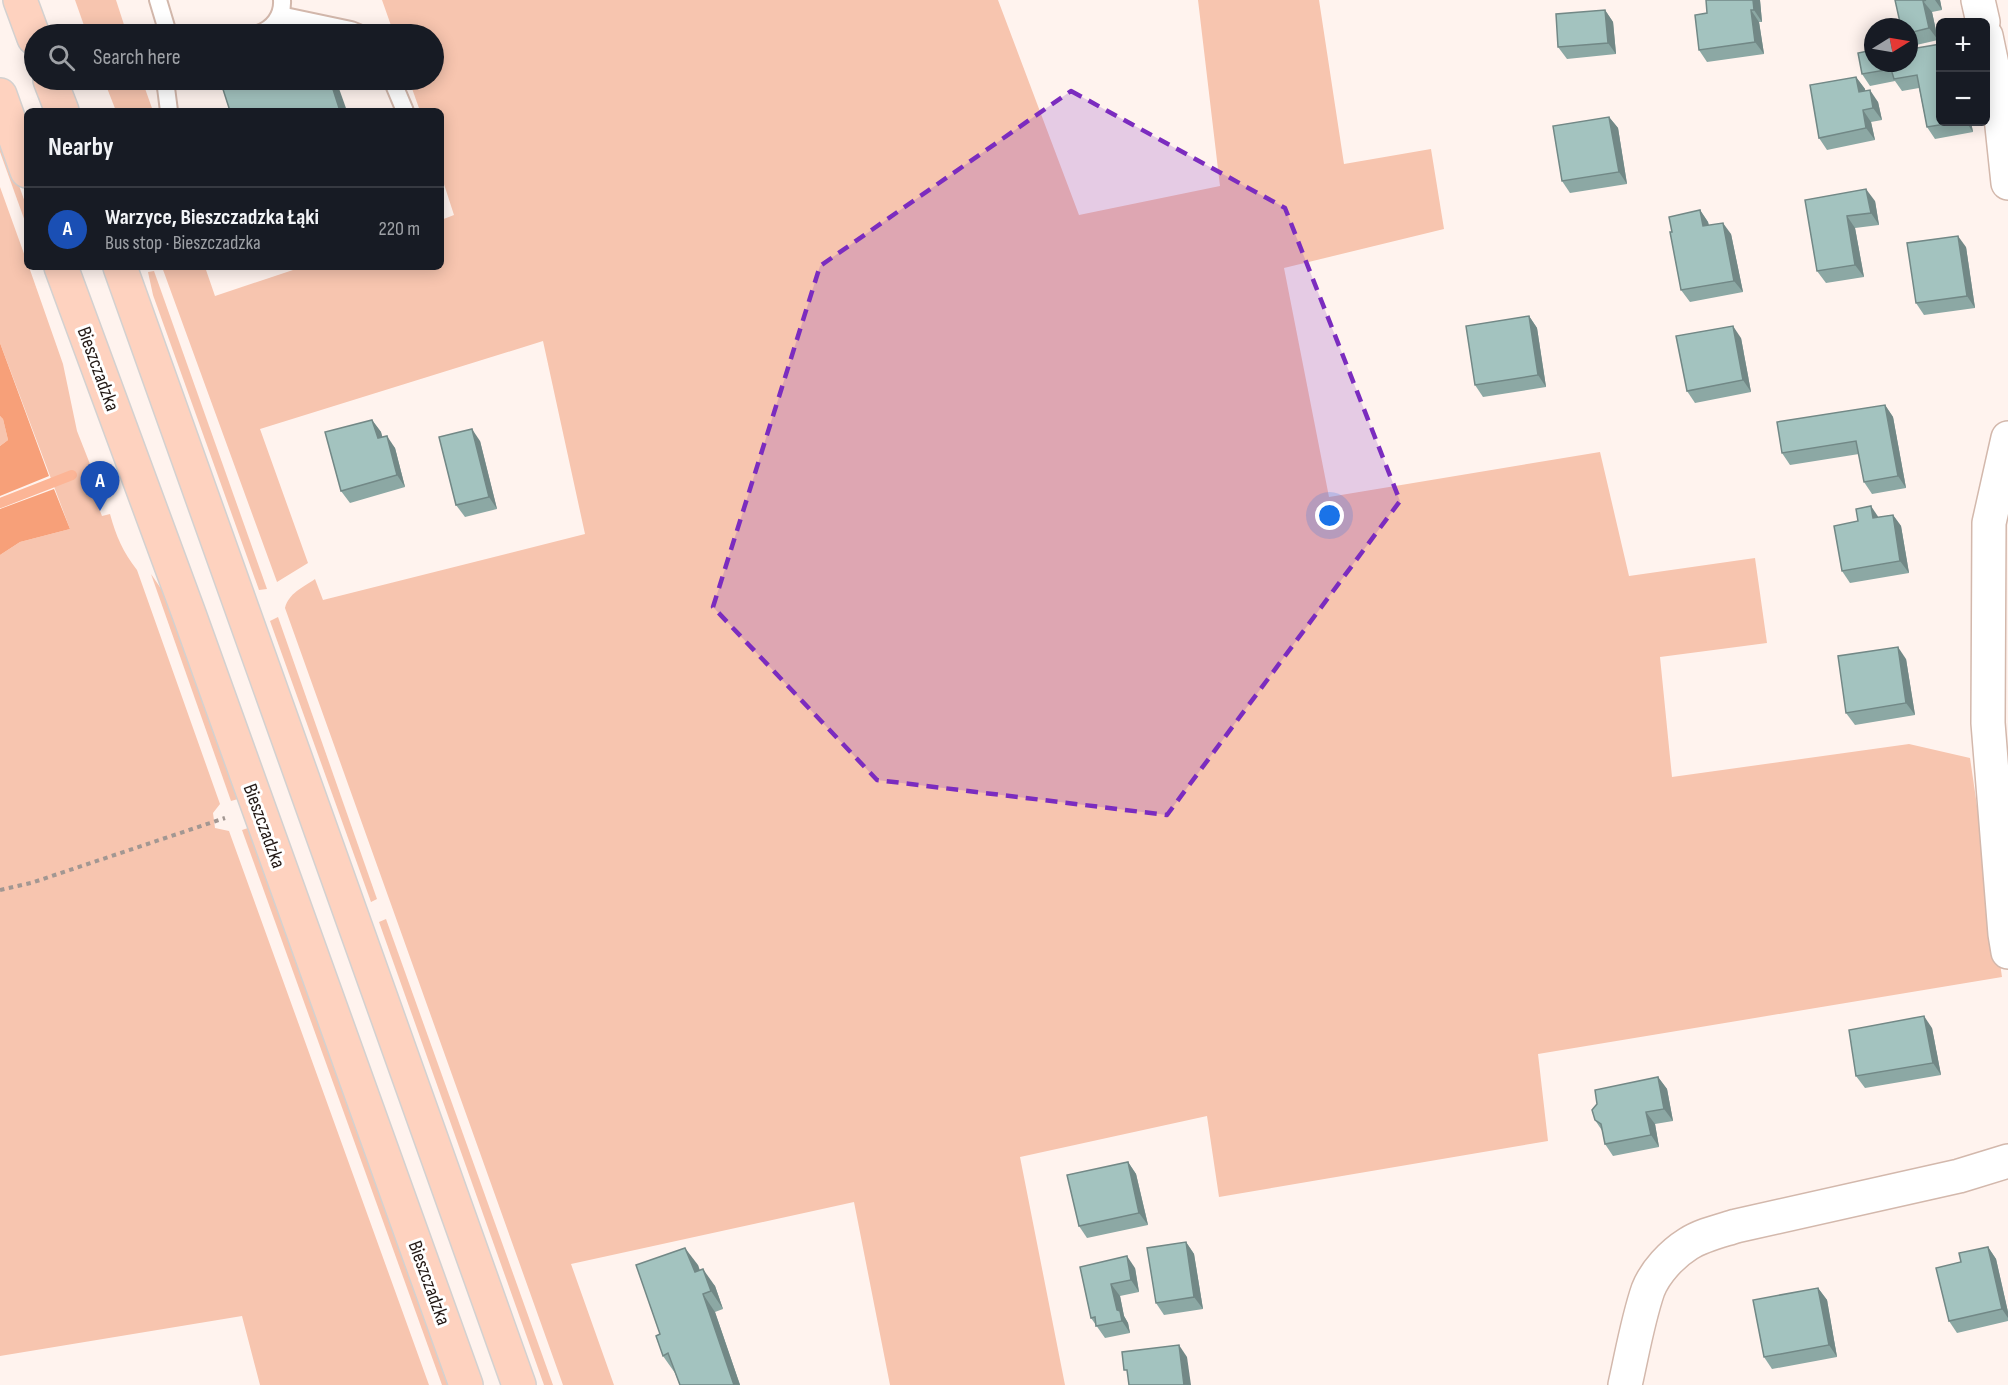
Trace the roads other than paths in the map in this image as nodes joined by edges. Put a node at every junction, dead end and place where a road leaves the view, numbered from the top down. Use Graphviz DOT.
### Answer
graph roads {
  1 [pos="20,0"];
  2 [pos="158,0"];
  3 [pos="1978,0"];
  4 [pos="281,7"];
  5 [pos="1982,18"];
  6 [pos="29,24"];
  7 [pos="165,24"];
  8 [pos="274,24"];
  9 [pos="333,24"];
  10 [pos="1990,55"];
  11 [pos="54,90"];
  12 [pos="166,90"];
  13 [pos="396,90"];
  14 [pos="0,95"];
  15 [pos="61,108"];
  16 [pos="169,108"];
  17 [pos="404,108"];
  18 [pos="24,163"];
  19 [pos="2008,183"];
  20 [pos="62,270"];
  21 [pos="121,270"];
  22 [pos="2008,438"];
  23 [pos="2008,952"];
  24 [pos="2008,1161"];
  25 [pos="466,1385"];
  26 [pos="519,1385"];
  27 [pos="1625,1385"];
  1 -- 6 [label="main road"];
  2 -- 7 [label="lane"];
  3 -- 5 [label="street"];
  4 -- 8 [label="lane"];
  4 -- 9 [label="lane"];
  10 -- 19 [label="street"];
  11 -- 15 [label="main road"];
  12 -- 16 [label="lane"];
  13 -- 17 [label="lane"];
  14 -- 18 [label="main road"];
  20 -- 25 [label="main road, Bieszczadzka"];
  21 -- 26 [label="main road"];
  22 -- 23 [label="street"];
  24 -- 27 [label="street"];
}
